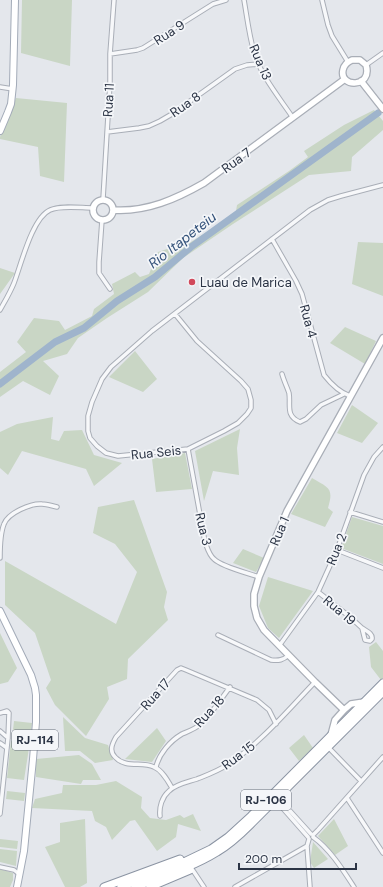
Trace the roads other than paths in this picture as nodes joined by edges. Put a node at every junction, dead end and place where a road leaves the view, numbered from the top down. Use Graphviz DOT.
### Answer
graph roads {
  1 [pos="15,0"];
  2 [pos="114,0"];
  3 [pos="226,0"];
  4 [pos="244,0"];
  5 [pos="322,0"];
  6 [pos="383,53"];
  7 [pos="110,54"];
  8 [pos="348,62"];
  9 [pos="258,64"];
  10 [pos="366,65"];
  11 [pos="345,79"];
  12 [pos="361,81"];
  13 [pos="0,87"];
  14 [pos="13,89"];
  15 [pos="383,109"];
  16 [pos="293,118"];
  17 [pos="0,131"];
  18 [pos="107,132"];
  19 [pos="383,185"];
  20 [pos="103,199"];
  21 [pos="93,208"];
  22 [pos="114,210"];
  23 [pos="102,220"];
  24 [pos="272,239"];
  25 [pos="110,289"];
  26 [pos="0,310"];
  27 [pos="175,314"];
  28 [pos="383,338"];
  29 [pos="282,374"];
  30 [pos="344,394"];
  31 [pos="350,396"];
  32 [pos="383,447"];
  33 [pos="188,449"];
  34 [pos="57,507"];
  35 [pos="350,512"];
  36 [pos="383,522"];
  37 [pos="337,550"];
  38 [pos="0,558"];
  39 [pos="383,568"];
  40 [pos="259,578"];
  41 [pos="318,592"];
  42 [pos="0,606"];
  43 [pos="0,611"];
  44 [pos="362,628"];
  45 [pos="218,635"];
  46 [pos="279,646"];
  47 [pos="289,655"];
  48 [pos="315,682"];
  49 [pos="383,683"];
  50 [pos="230,688"];
  51 [pos="383,692"];
  52 [pos="364,702"];
  53 [pos="344,710"];
  54 [pos="0,713"];
  55 [pos="276,724"];
  56 [pos="0,731"];
  57 [pos="330,736"];
  58 [pos="8,738"];
  59 [pos="0,743"];
  60 [pos="328,747"];
  61 [pos="7,748"];
  62 [pos="383,757"];
  63 [pos="156,767"];
  64 [pos="361,781"];
  65 [pos="172,788"];
  66 [pos="280,795"];
  67 [pos="346,798"];
  68 [pos="273,802"];
  69 [pos="0,814"];
  70 [pos="160,816"];
  71 [pos="311,836"];
  72 [pos="222,841"];
  73 [pos="307,846"];
  74 [pos="216,853"];
  75 [pos="383,853"];
  76 [pos="0,867"];
  77 [pos="192,869"];
  78 [pos="18,883"];
  79 [pos="104,887"];
  80 [pos="120,887"];
  81 [pos="135,887"];
  82 [pos="150,887"];
  83 [pos="204,887"];
  84 [pos="235,887"];
  85 [pos="310,887"];
  86 [pos="354,887"];
  1 -- 14 [label="main road"];
  2 -- 7 [label="street, Rua 11"];
  3 -- 7 [label="street, Rua 9"];
  4 -- 9 [label="street, Rua 13"];
  5 -- 8 [label="street"];
  6 -- 10 [label="street"];
  7 -- 18 [label="street, Rua 11"];
  8 -- 10 [label="street"];
  8 -- 11 [label="street"];
  9 -- 16 [label="street, Rua 13"];
  9 -- 18 [label="street, Rua 8"];
  10 -- 12 [label="street"];
  11 -- 12 [label="street"];
  11 -- 16 [label="street, Rua 7"];
  12 -- 15 [label="street"];
  13 -- 14 [label="street"];
  14 -- 17 [label="main road"];
  16 -- 22 [label="street, Rua 7"];
  18 -- 20 [label="street, Rua 11"];
  19 -- 24 [label="street, Rua Seis"];
  20 -- 21 [label="street"];
  20 -- 22 [label="street"];
  21 -- 23 [label="street"];
  21 -- 26 [label="street"];
  22 -- 23 [label="street"];
  23 -- 25 [label="street"];
  24 -- 27 [label="street, Rua Seis"];
  24 -- 30 [label="street, Rua 4"];
  27 -- 33 [label="street, Rua Seis"];
  27 -- 33 [label="street, Rua Seis"];
  28 -- 31 [label="street, Rua 1"];
  29 -- 30 [label="street"];
  30 -- 31 [label="street, Rua 4"];
  31 -- 40 [label="street, Rua 1"];
  32 -- 35 [label="street, Rua 2"];
  33 -- 40 [label="street, Rua 3"];
  34 -- 38 [label="street"];
  35 -- 36 [label="street"];
  35 -- 37 [label="street, Rua 2"];
  37 -- 39 [label="street"];
  37 -- 41 [label="street, Rua 2"];
  40 -- 46 [label="street, Rua 1"];
  41 -- 44 [label="street, Rua 19"];
  41 -- 46 [label="street, Rua 2"];
  42 -- 43 [label="street"];
  43 -- 78 [label="main road, RJ-114"];
  45 -- 47 [label="street"];
  46 -- 47 [label="street, Rua 1"];
  47 -- 48 [label="street, Rua 1"];
  48 -- 53 [label="street, Rua 1"];
  48 -- 55 [label="street, Rua 15"];
  49 -- 52 [label="highway, RJ-106"];
  50 -- 55 [label="street, Rua 17"];
  50 -- 63 [label="street, Rua 18"];
  50 -- 63 [label="street, Rua 17"];
  51 -- 60 [label="highway, RJ-106"];
  52 -- 53 [label="street"];
  52 -- 57 [label="highway, RJ-106"];
  53 -- 57 [label="street"];
  54 -- 58 [label="street"];
  55 -- 65 [label="street, Rua 15"];
  56 -- 58 [label="street"];
  57 -- 72 [label="highway, RJ-106"];
  58 -- 61 [label="street"];
  59 -- 61 [label="street"];
  60 -- 64 [label="street"];
  60 -- 66 [label="highway, RJ-106"];
  61 -- 69 [label="street"];
  62 -- 64 [label="street"];
  63 -- 65 [label="street"];
  64 -- 67 [label="street"];
  65 -- 70 [label="street"];
  66 -- 68 [label="highway, RJ-106"];
  66 -- 71 [label="street"];
  67 -- 71 [label="street"];
  67 -- 75 [label="street"];
  68 -- 71 [label="street"];
  68 -- 74 [label="highway, RJ-106"];
  71 -- 73 [label="street"];
  71 -- 86 [label="street"];
  72 -- 79 [label="highway"];
  72 -- 80 [label="highway, RJ-106"];
  73 -- 84 [label="street"];
  73 -- 85 [label="street"];
  74 -- 77 [label="highway"];
  74 -- 81 [label="highway, RJ-106"];
  76 -- 78 [label="street"];
  77 -- 82 [label="highway"];
  77 -- 83 [label="street"];
}
